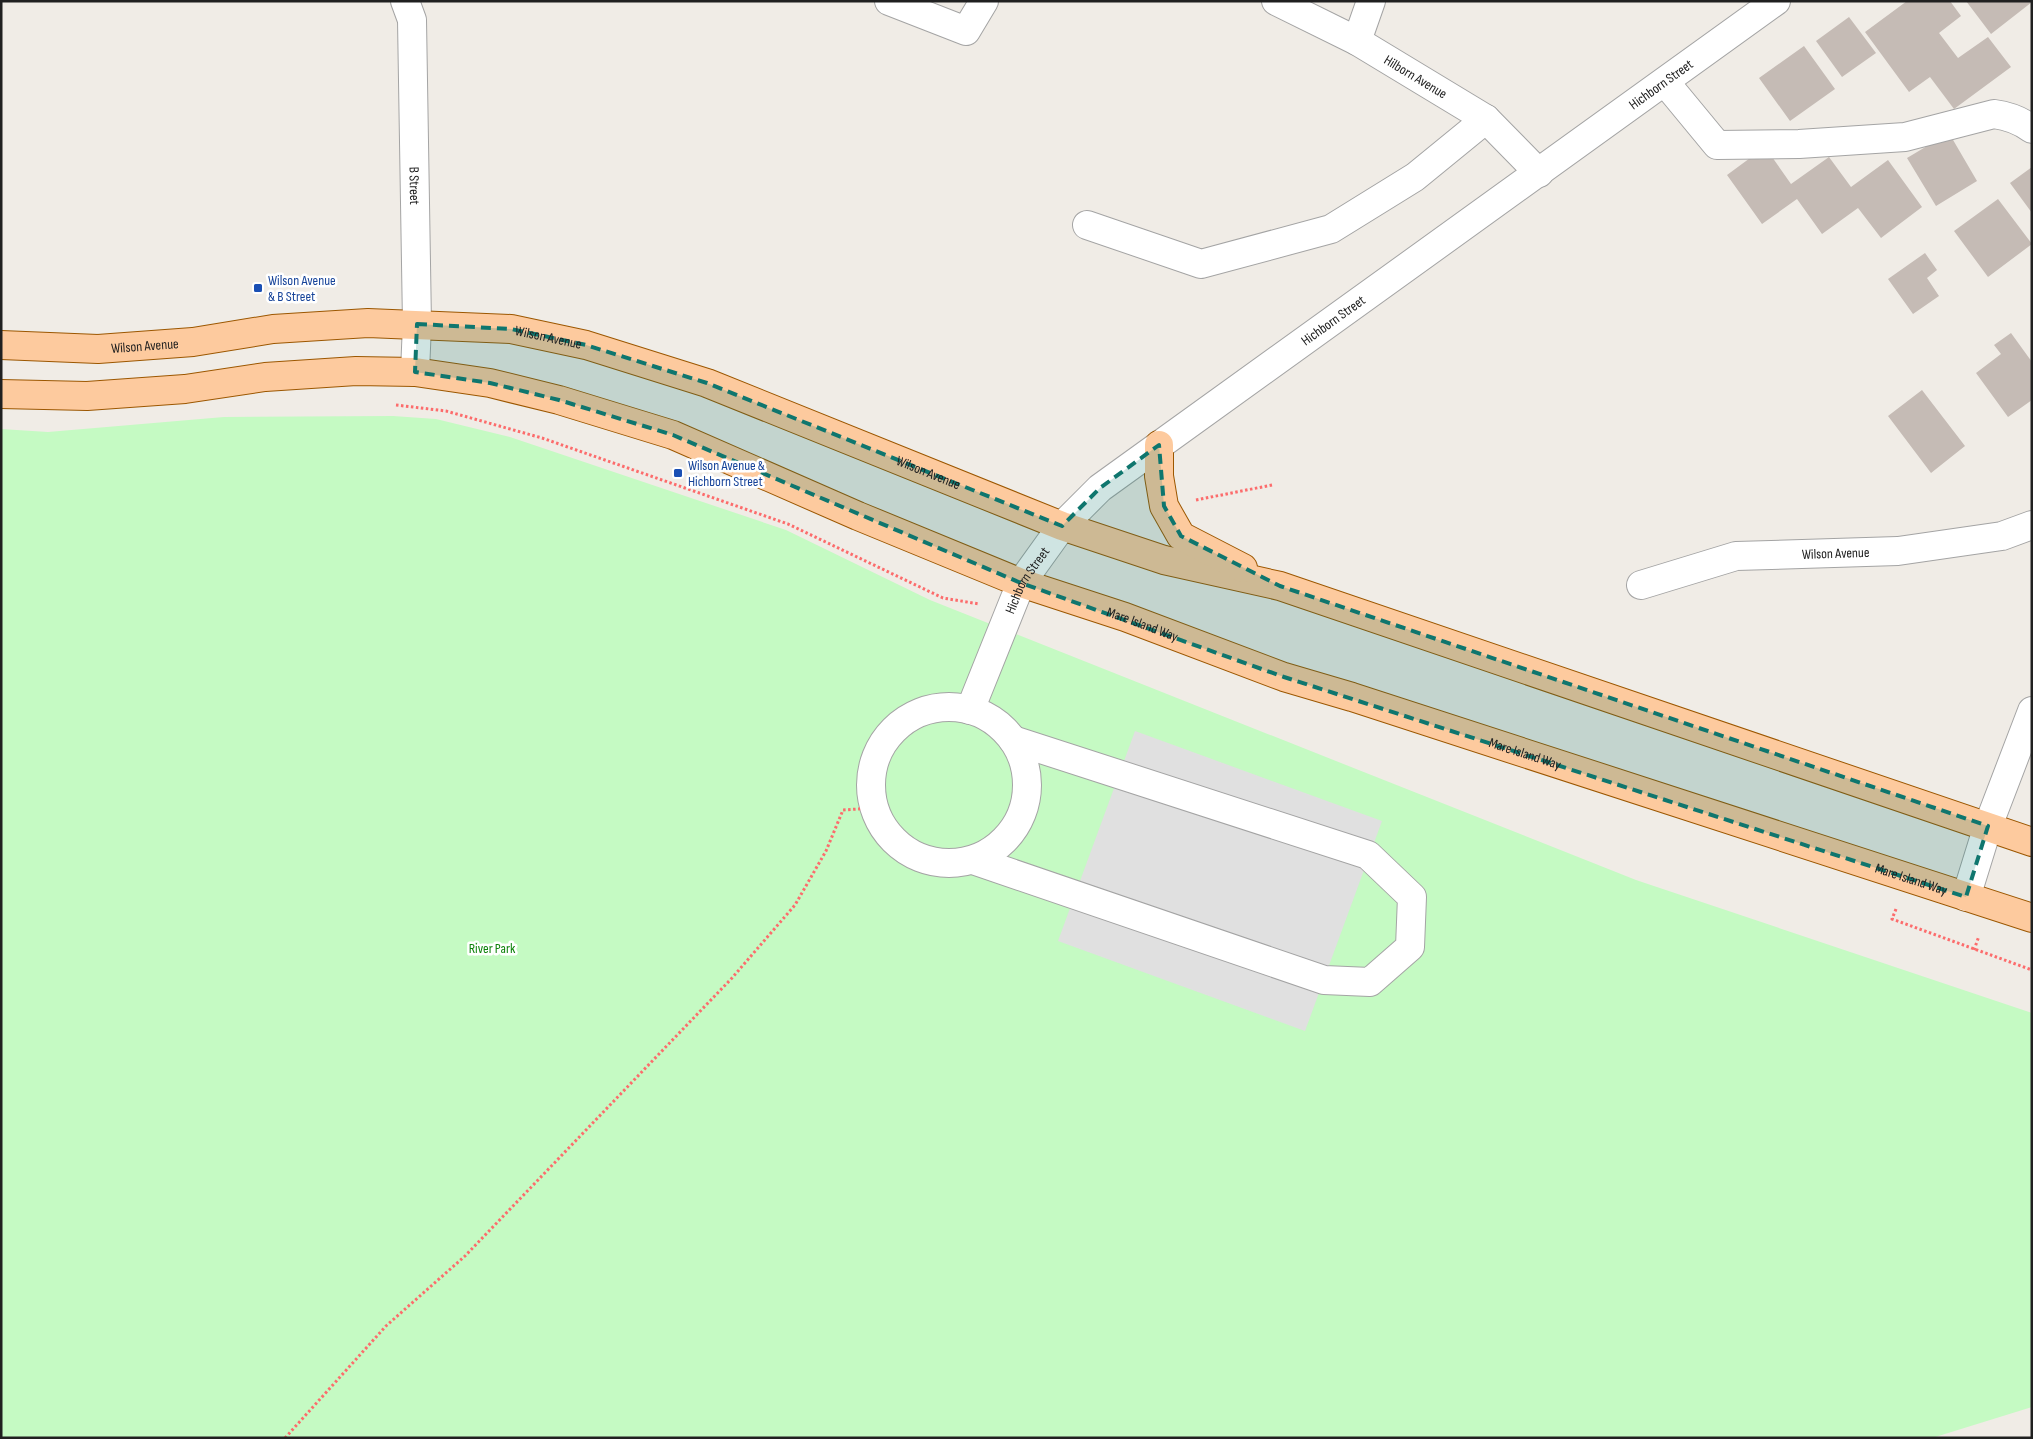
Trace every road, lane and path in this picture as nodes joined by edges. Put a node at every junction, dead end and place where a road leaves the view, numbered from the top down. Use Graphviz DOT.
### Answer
graph roads {
  1 [pos="405,1"];
  2 [pos="889,1"];
  3 [pos="984,1"];
  4 [pos="1276,1"];
  5 [pos="1371,1"];
  6 [pos="1776,1"];
  7 [pos="1357,41"];
  8 [pos="1665,82"];
  9 [pos="1486,119"];
  10 [pos="2032,129"];
  11 [pos="1539,173"];
  12 [pos="1087,225"];
  13 [pos="417,324"];
  14 [pos="1,345"];
  15 [pos="415,372"];
  16 [pos="1,394"];
  17 [pos="388,405"];
  18 [pos="1159,445"];
  19 [pos="1272,485"];
  20 [pos="1164,506"];
  21 [pos="2032,525"];
  22 [pos="1062,526"];
  23 [pos="1021,583"];
  24 [pos="1641,585"];
  25 [pos="1280,586"];
  26 [pos="1009,613"];
  27 [pos="970,710"];
  28 [pos="2032,711"];
  29 [pos="1014,740"];
  30 [pos="873,808"];
  31 [pos="1988,826"];
  32 [pos="2032,842"];
  33 [pos="973,860"];
  34 [pos="1966,897"];
  35 [pos="1896,909"];
  36 [pos="2032,918"];
  37 [pos="1979,936"];
  38 [pos="1974,950"];
  39 [pos="2032,970"];
  40 [pos="285,1438"];
  1 -- 13 [label="street, B Street"];
  2 -- 3 [label="street"];
  4 -- 7 [label="street, Hilborn Avenue"];
  5 -- 7 [label="street"];
  6 -- 8 [label="street, Hichborn Street"];
  7 -- 9 [label="street, Hilborn Avenue"];
  8 -- 10 [label="street"];
  8 -- 11 [label="street, Hichborn Street"];
  9 -- 11 [label="street, Hilborn Avenue"];
  9 -- 12 [label="street"];
  11 -- 18 [label="street, Hichborn Street"];
  13 -- 14 [label="main road, Wilson Avenue"];
  13 -- 15 [label="street, B Street"];
  13 -- 22 [label="main road, Wilson Avenue"];
  15 -- 16 [label="main road"];
  15 -- 23 [label="main road"];
  17 -- 26 [label="path"];
  18 -- 20 [label="main road"];
  18 -- 22 [label="street, Hichborn Street"];
  19 -- 20 [label="path"];
  20 -- 25 [label="main road"];
  21 -- 24 [label="street, Wilson Avenue"];
  22 -- 23 [label="street, Hichborn Street"];
  22 -- 25 [label="main road"];
  23 -- 26 [label="street, Hichborn Street"];
  23 -- 34 [label="main road, Mare Island Way"];
  25 -- 31 [label="main road"];
  26 -- 27 [label="street, Hichborn Street"];
  27 -- 29 [label="street"];
  27 -- 30 [label="street"];
  28 -- 31 [label="street"];
  29 -- 33 [label="street"];
  29 -- 33 [label="street"];
  30 -- 33 [label="street"];
  30 -- 40 [label="path"];
  31 -- 32 [label="main road"];
  31 -- 34 [label="street"];
  34 -- 36 [label="main road, Mare Island Way"];
  35 -- 38 [label="path"];
  37 -- 38 [label="path"];
  38 -- 39 [label="path"];
}
